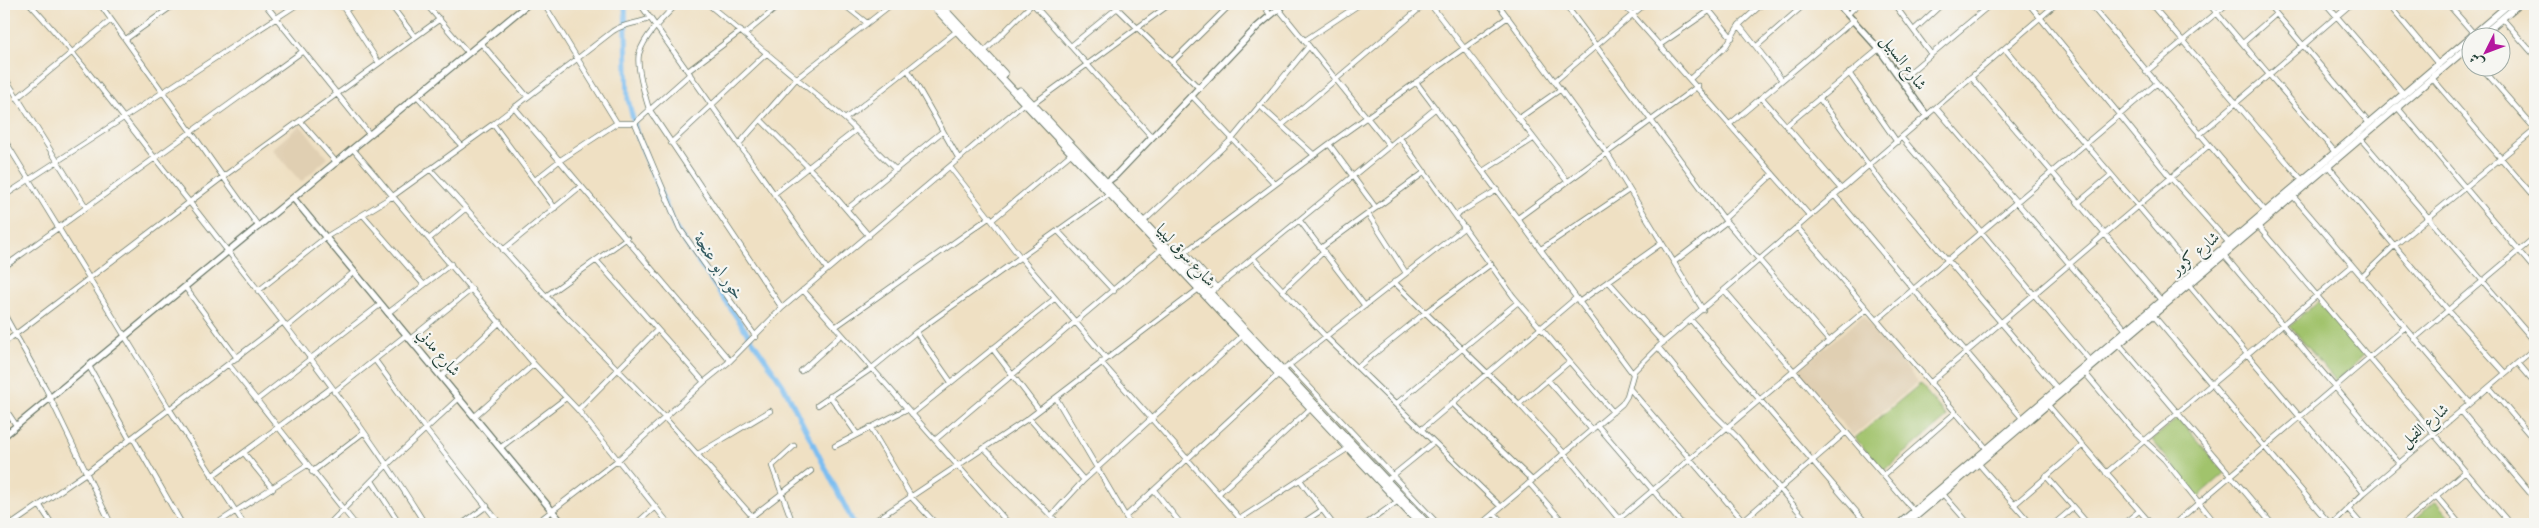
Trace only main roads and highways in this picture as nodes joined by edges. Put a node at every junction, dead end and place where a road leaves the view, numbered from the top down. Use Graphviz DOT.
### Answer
graph roads {
  1 [pos="932,4"];
  2 [pos="939,4"];
  3 [pos="2519,4"];
  4 [pos="2510,5"];
  5 [pos="2486,28"];
  6 [pos="959,29"];
  7 [pos="2462,47"];
  8 [pos="2462,52"];
  9 [pos="1029,102"];
  10 [pos="1104,184"];
  11 [pos="2268,214"];
  12 [pos="2256,224"];
  13 [pos="1163,248"];
  14 [pos="1201,288"];
  15 [pos="1280,373"];
  16 [pos="2046,402"];
  17 [pos="1350,447"];
  18 [pos="1976,462"];
  19 [pos="1941,491"];
  20 [pos="1420,524"];
  21 [pos="1427,524"];
  22 [pos="1899,524"];
  23 [pos="1908,524"];
  1 -- 6 [label="main road, شارع سوق ليبيا"];
  2 -- 6 [label="main road, شارع سوق ليبيا"];
  3 -- 4 [label="main road, شارع كرور"];
  4 -- 5 [label="main road, شارع كرور"];
  6 -- 9 [label="main road, شارع سوق ليبيا"];
  6 -- 9 [label="main road, شارع سوق ليبيا"];
  7 -- 11 [label="main road, شارع كرور"];
  8 -- 11 [label="main road, شارع كرور"];
  9 -- 10 [label="main road, شارع سوق ليبيا"];
  9 -- 10 [label="main road, شارع سوق ليبيا"];
  10 -- 13 [label="main road, شارع سوق ليبيا"];
  10 -- 13 [label="main road, شارع سوق ليبيا"];
  11 -- 12 [label="main road, شارع كرور"];
  12 -- 16 [label="main road, شارع كرور"];
  12 -- 16 [label="main road, شارع كرور"];
  13 -- 14 [label="main road, شارع سوق ليبيا"];
  13 -- 14 [label="main road, شارع سوق ليبيا"];
  14 -- 15 [label="main road, شارع سوق ليبيا"];
  14 -- 15 [label="main road, شارع سوق ليبيا"];
  15 -- 17 [label="main road, شارع سوق ليبيا"];
  15 -- 17 [label="main road, شارع سوق ليبيا"];
  16 -- 18 [label="main road, شارع كرور"];
  16 -- 18 [label="main road, شارع كرور"];
  17 -- 20 [label="main road, شارع سوق ليبيا"];
  17 -- 21 [label="main road, شارع سوق ليبيا"];
  18 -- 19 [label="main road, شارع كرور"];
  19 -- 22 [label="main road, شارع كرور"];
  19 -- 23 [label="main road, شارع كرور"];
}
